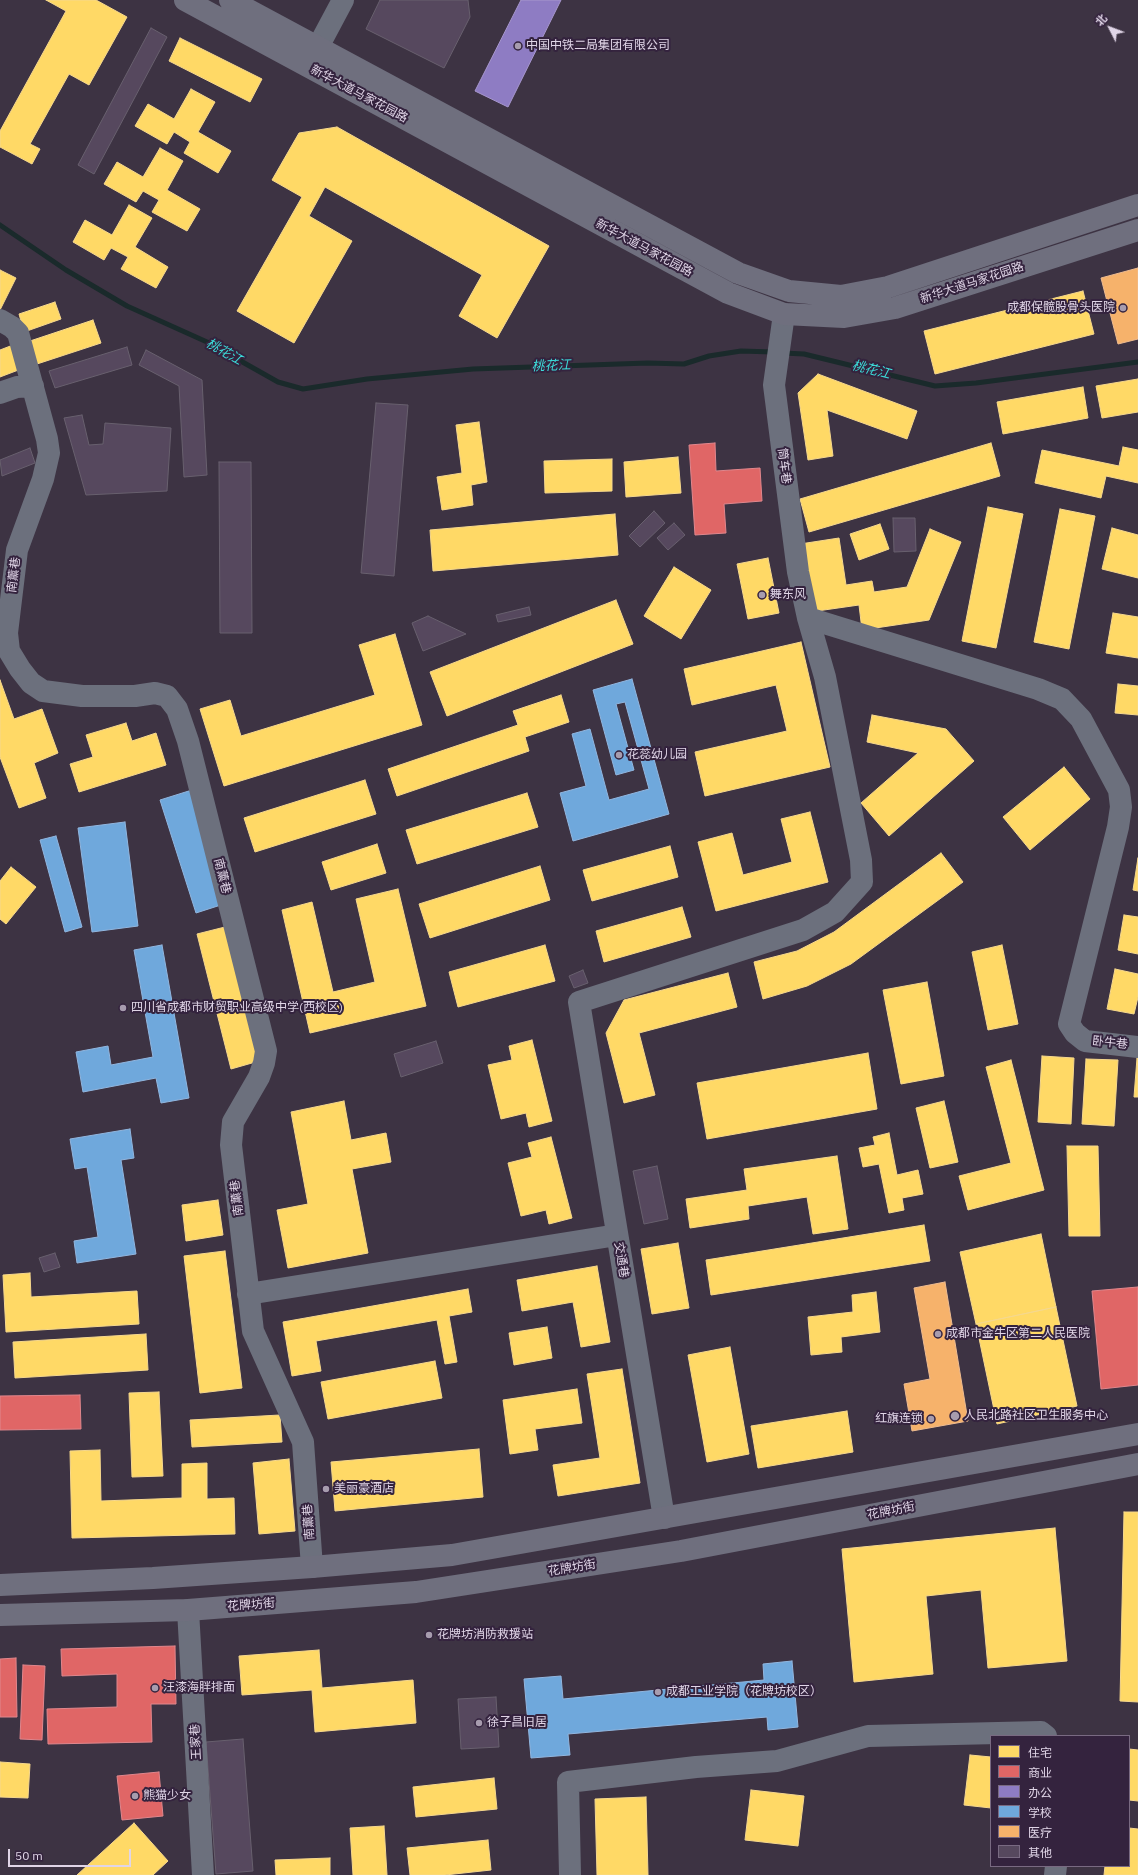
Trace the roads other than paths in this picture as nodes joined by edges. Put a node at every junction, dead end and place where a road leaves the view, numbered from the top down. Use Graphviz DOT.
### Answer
graph roads {
  1 [pos="184,0"];
  2 [pos="230,0"];
  3 [pos="343,0"];
  4 [pos="318,47"];
  5 [pos="1138,205"];
  6 [pos="1138,230"];
  7 [pos="784,314"];
  8 [pos="0,320"];
  9 [pos="33,386"];
  10 [pos="0,393"];
  11 [pos="808,618"];
  12 [pos="579,1002"];
  13 [pos="1138,1046"];
  14 [pos="617,1235"];
  15 [pos="248,1294"];
  16 [pos="1138,1434"];
  17 [pos="1138,1464"];
  18 [pos="664,1518"];
  19 [pos="312,1567"];
  20 [pos="0,1585"];
  21 [pos="188,1610"];
  22 [pos="0,1615"];
  23 [pos="1045,1735"];
  24 [pos="203,1875"];
  25 [pos="570,1875"];
  1 -- 7 [label="main road, 新华大道马家花园路"];
  2 -- 4 [label="main road, 新华大道马家花园路"];
  3 -- 4 [label="street"];
  4 -- 5 [label="main road, 新华大道马家花园路"];
  6 -- 7 [label="main road, 新华大道马家花园路"];
  7 -- 11 [label="street, 筒车巷"];
  8 -- 9 [label="street, 南薰巷"];
  9 -- 10 [label="street"];
  9 -- 15 [label="street, 南薰巷"];
  11 -- 12 [label="street, 筒车巷"];
  11 -- 13 [label="street, 卧牛巷"];
  12 -- 14 [label="street, 交通巷"];
  14 -- 15 [label="street"];
  14 -- 18 [label="street, 交通巷"];
  15 -- 19 [label="street, 南薰巷"];
  16 -- 18 [label="main road"];
  17 -- 21 [label="main road, 花牌坊街"];
  18 -- 19 [label="main road"];
  19 -- 20 [label="main road"];
  21 -- 22 [label="main road, 花牌坊街"];
  21 -- 24 [label="street, 王家巷"];
  23 -- 25 [label="street"];
}
